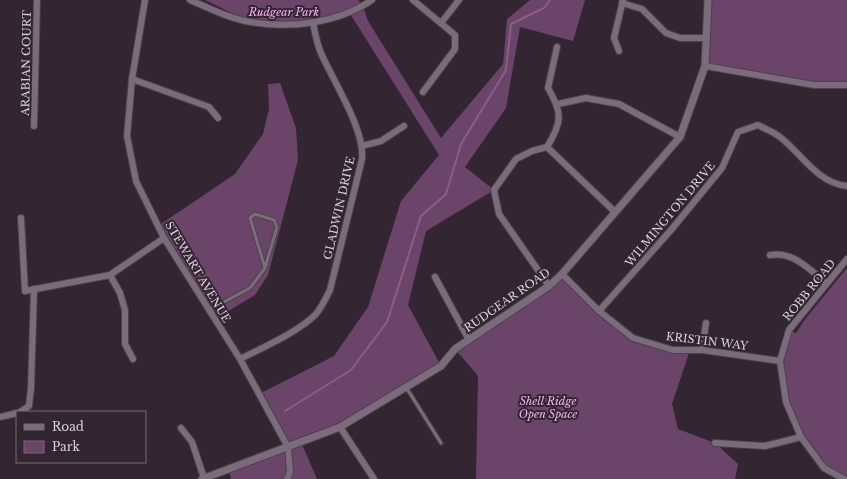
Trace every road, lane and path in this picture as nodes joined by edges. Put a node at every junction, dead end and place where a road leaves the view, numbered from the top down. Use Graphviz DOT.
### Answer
graph roads {
  1 [pos="37,0"];
  2 [pos="145,0"];
  3 [pos="190,0"];
  4 [pos="372,0"];
  5 [pos="413,0"];
  6 [pos="459,0"];
  7 [pos="708,0"];
  8 [pos="622,1"];
  9 [pos="313,23"];
  10 [pos="441,23"];
  11 [pos="706,38"];
  12 [pos="557,47"];
  13 [pos="619,51"];
  14 [pos="706,66"];
  15 [pos="132,79"];
  16 [pos="847,85"];
  17 [pos="423,92"];
  18 [pos="558,104"];
  19 [pos="218,118"];
  20 [pos="34,126"];
  21 [pos="404,126"];
  22 [pos="680,137"];
  23 [pos="362,146"];
  24 [pos="547,148"];
  25 [pos="847,186"];
  26 [pos="615,212"];
  27 [pos="21,218"];
  28 [pos="164,238"];
  29 [pos="770,255"];
  30 [pos="847,259"];
  31 [pos="265,268"];
  32 [pos="562,274"];
  33 [pos="110,275"];
  34 [pos="435,277"];
  35 [pos="826,283"];
  36 [pos="549,286"];
  37 [pos="34,289"];
  38 [pos="209,310"];
  39 [pos="599,311"];
  40 [pos="706,323"];
  41 [pos="469,340"];
  42 [pos="702,350"];
  43 [pos="240,359"];
  44 [pos="132,360"];
  45 [pos="780,361"];
  46 [pos="406,387"];
  47 [pos="20,411"];
  48 [pos="16,413"];
  49 [pos="0,417"];
  50 [pos="340,426"];
  51 [pos="181,428"];
  52 [pos="801,437"];
  53 [pos="441,443"];
  54 [pos="715,443"];
  55 [pos="288,447"];
  56 [pos="203,478"];
  57 [pos="287,479"];
  58 [pos="374,479"];
  59 [pos="844,479"];
  1 -- 20 [label="street, ARABIAN COURT"];
  2 -- 15 [label="street, STEWART AVENUE"];
  3 -- 9 [label="street"];
  4 -- 9 [label="street"];
  5 -- 10 [label="street"];
  6 -- 10 [label="street"];
  7 -- 11 [label="street, RUDGEAR ROAD"];
  8 -- 11 [label="street"];
  8 -- 13 [label="street"];
  9 -- 23 [label="street, GLADWIN DRIVE"];
  10 -- 17 [label="street"];
  11 -- 14 [label="street, RUDGEAR ROAD"];
  12 -- 18 [label="street"];
  14 -- 16 [label="street"];
  14 -- 22 [label="street, RUDGEAR ROAD"];
  15 -- 19 [label="street"];
  15 -- 28 [label="street, STEWART AVENUE"];
  18 -- 22 [label="street"];
  18 -- 24 [label="street"];
  21 -- 23 [label="street"];
  22 -- 26 [label="street, RUDGEAR ROAD"];
  23 -- 43 [label="street, GLADWIN DRIVE"];
  24 -- 26 [label="street"];
  24 -- 36 [label="street"];
  25 -- 39 [label="street, WILMINGTON DRIVE"];
  26 -- 32 [label="street, RUDGEAR ROAD"];
  27 -- 37 [label="street"];
  28 -- 33 [label="street"];
  28 -- 38 [label="street, STEWART AVENUE"];
  29 -- 35 [label="street"];
  30 -- 35 [label="street, ROBB ROAD"];
  31 -- 31 [label="lane"];
  31 -- 38 [label="lane"];
  32 -- 36 [label="street, RUDGEAR ROAD"];
  32 -- 39 [label="street, KRISTIN WAY"];
  33 -- 37 [label="street"];
  33 -- 44 [label="street"];
  34 -- 41 [label="street"];
  35 -- 45 [label="street, ROBB ROAD"];
  36 -- 41 [label="street, RUDGEAR ROAD"];
  37 -- 47 [label="street"];
  38 -- 43 [label="street, STEWART AVENUE"];
  39 -- 42 [label="street, KRISTIN WAY"];
  40 -- 42 [label="street"];
  41 -- 46 [label="street, RUDGEAR ROAD"];
  42 -- 45 [label="street, KRISTIN WAY"];
  43 -- 55 [label="street, STEWART AVENUE"];
  45 -- 52 [label="street, ROBB ROAD"];
  46 -- 50 [label="street, RUDGEAR ROAD"];
  46 -- 53 [label="lane"];
  48 -- 49 [label="street"];
  50 -- 55 [label="street, RUDGEAR ROAD"];
  50 -- 58 [label="street"];
  51 -- 56 [label="street"];
  52 -- 54 [label="street"];
  52 -- 59 [label="street, ROBB ROAD"];
  55 -- 56 [label="street, RUDGEAR ROAD"];
  55 -- 57 [label="street"];
}
